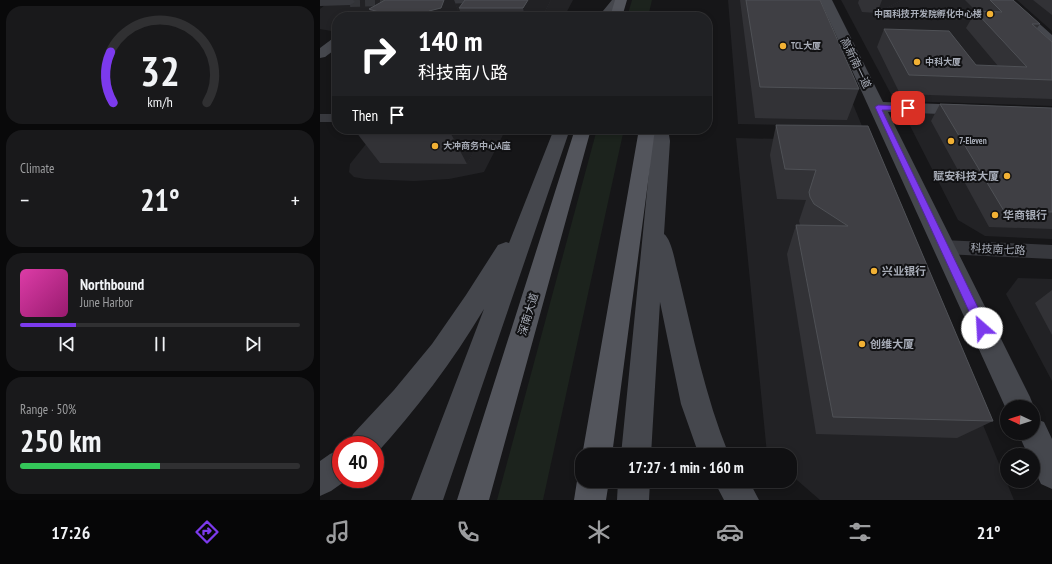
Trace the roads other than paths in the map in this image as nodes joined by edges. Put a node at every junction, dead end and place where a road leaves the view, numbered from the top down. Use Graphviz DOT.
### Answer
graph roads {
  1 [pos="478,0"];
  2 [pos="618,0"];
  3 [pos="621,0"];
  4 [pos="630,0"];
  5 [pos="826,0"];
  6 [pos="1006,0"];
  7 [pos="424,1"];
  8 [pos="350,2"];
  9 [pos="320,3"];
  10 [pos="608,12"];
  11 [pos="617,12"];
  12 [pos="626,12"];
  13 [pos="323,35"];
  14 [pos="332,38"];
  15 [pos="1052,42"];
  16 [pos="332,46"];
  17 [pos="320,54"];
  18 [pos="878,107"];
  19 [pos="980,111"];
  20 [pos="320,118"];
  21 [pos="332,118"];
  22 [pos="560,134"];
  23 [pos="582,134"];
  24 [pos="646,134"];
  25 [pos="660,134"];
  26 [pos="536,198"];
  27 [pos="654,224"];
  28 [pos="943,247"];
  29 [pos="1052,252"];
  30 [pos="1017,400"];
  31 [pos="373,436"];
  32 [pos="1036,440"];
  33 [pos="598,448"];
  34 [pos="637,448"];
  35 [pos="711,448"];
  36 [pos="332,471"];
  37 [pos="1052,473"];
  38 [pos="320,480"];
  39 [pos="592,488"];
  40 [pos="634,488"];
  41 [pos="735,488"];
  42 [pos="427,500"];
  43 [pos="473,500"];
  44 [pos="590,500"];
  45 [pos="633,500"];
  46 [pos="743,500"];
  1 -- 7 [label="street"];
  2 -- 10 [label="main road"];
  3 -- 11 [label="main road"];
  4 -- 12 [label="main road"];
  5 -- 18 [label="main road, 高新南一道"];
  6 -- 15 [label="main road"];
  8 -- 9 [label="street"];
  13 -- 14 [label="main road"];
  16 -- 17 [label="main road"];
  18 -- 19 [label="main road"];
  18 -- 28 [label="main road, 高新南一道"];
  20 -- 21 [label="street"];
  22 -- 26 [label="main road"];
  23 -- 43 [label="main road, 深南大道"];
  24 -- 33 [label="main road"];
  25 -- 27 [label="main road"];
  26 -- 31 [label="main road"];
  26 -- 42 [label="main road"];
  27 -- 34 [label="main road"];
  27 -- 35 [label="main road"];
  28 -- 29 [label="street, 科技南七路"];
  28 -- 30 [label="main road, 高新南一道"];
  32 -- 37 [label="main road"];
  36 -- 38 [label="main road"];
  39 -- 44 [label="main road"];
  40 -- 45 [label="main road"];
  41 -- 46 [label="main road"];
}
